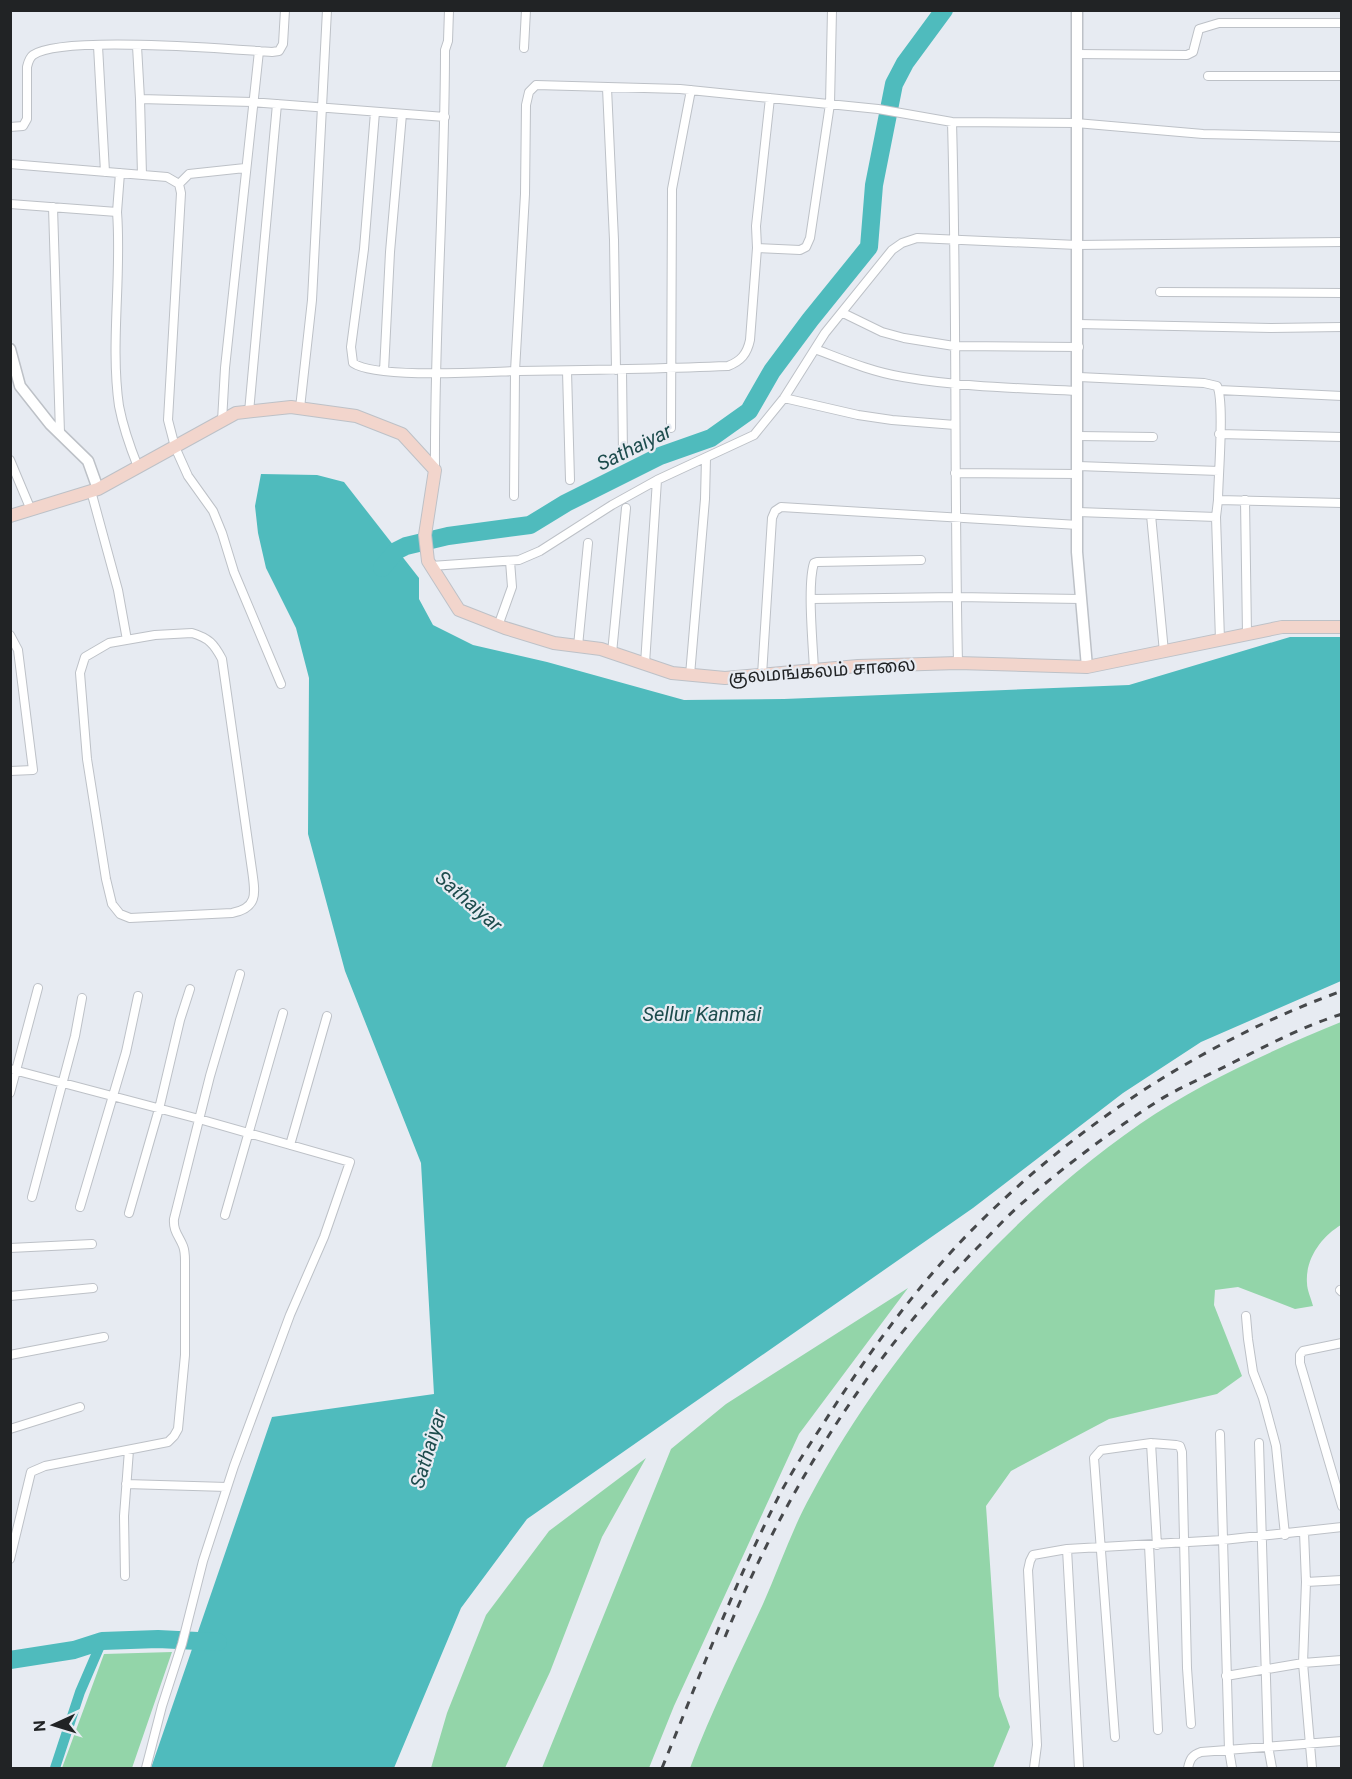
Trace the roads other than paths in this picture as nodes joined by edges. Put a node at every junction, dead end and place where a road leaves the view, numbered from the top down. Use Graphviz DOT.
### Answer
graph roads {
  1 [pos="285,10"];
  2 [pos="327,10"];
  3 [pos="449,10"];
  4 [pos="526,10"];
  5 [pos="832,10"];
  6 [pos="1077,10"];
  7 [pos="1341,23"];
  8 [pos="99,46"];
  9 [pos="137,46"];
  10 [pos="524,48"];
  11 [pos="259,51"];
  12 [pos="1077,54"];
  13 [pos="1208,76"];
  14 [pos="1341,76"];
  15 [pos="607,88"];
  16 [pos="691,90"];
  17 [pos="770,98"];
  18 [pos="140,99"];
  19 [pos="252,102"];
  20 [pos="277,104"];
  21 [pos="830,104"];
  22 [pos="322,108"];
  23 [pos="375,112"];
  24 [pos="402,114"];
  25 [pos="445,117"];
  26 [pos="952,122"];
  27 [pos="1076,123"];
  28 [pos="10,127"];
  29 [pos="1341,137"];
  30 [pos="10,164"];
  31 [pos="245,168"];
  32 [pos="105,172"];
  33 [pos="120,173"];
  34 [pos="142,175"];
  35 [pos="179,184"];
  36 [pos="10,204"];
  37 [pos="53,207"];
  38 [pos="117,212"];
  39 [pos="956,240"];
  40 [pos="1341,242"];
  41 [pos="1077,245"];
  42 [pos="757,248"];
  43 [pos="1160,292"];
  44 [pos="1341,293"];
  45 [pos="843,313"];
  46 [pos="1078,324"];
  47 [pos="1341,327"];
  48 [pos="954,346"];
  49 [pos="1079,347"];
  50 [pos="10,349"];
  51 [pos="815,349"];
  52 [pos="671,368"];
  53 [pos="567,370"];
  54 [pos="619,370"];
  55 [pos="384,371"];
  56 [pos="515,371"];
  57 [pos="434,373"];
  58 [pos="1078,377"];
  59 [pos="954,385"];
  60 [pos="1219,390"];
  61 [pos="1078,391"];
  62 [pos="1341,396"];
  63 [pos="784,398"];
  64 [pos="300,408"];
  65 [pos="249,412"];
  66 [pos="222,421"];
  67 [pos="955,425"];
  68 [pos="671,428"];
  69 [pos="60,433"];
  70 [pos="1219,434"];
  71 [pos="1078,436"];
  72 [pos="1153,437"];
  73 [pos="1341,437"];
  74 [pos="175,447"];
  75 [pos="623,456"];
  76 [pos="706,458"];
  77 [pos="10,460"];
  78 [pos="138,467"];
  79 [pos="435,470"];
  80 [pos="1078,470"];
  81 [pos="1218,471"];
  82 [pos="955,472"];
  83 [pos="570,480"];
  84 [pos="657,480"];
  85 [pos="95,490"];
  86 [pos="514,496"];
  87 [pos="1218,500"];
  88 [pos="1245,500"];
  89 [pos="1341,502"];
  90 [pos="626,508"];
  91 [pos="31,510"];
  92 [pos="1078,512"];
  93 [pos="1151,515"];
  94 [pos="10,516"];
  95 [pos="955,517"];
  96 [pos="1216,517"];
  97 [pos="1078,525"];
  98 [pos="588,543"];
  99 [pos="921,560"];
  100 [pos="510,561"];
  101 [pos="429,564"];
  102 [pos="957,597"];
  103 [pos="812,599"];
  104 [pos="1081,599"];
  105 [pos="498,626"];
  106 [pos="1341,627"];
  107 [pos="1246,634"];
  108 [pos="10,635"];
  109 [pos="127,640"];
  110 [pos="1220,640"];
  111 [pos="578,646"];
  112 [pos="612,652"];
  113 [pos="1164,652"];
  114 [pos="958,663"];
  115 [pos="645,664"];
  116 [pos="1087,668"];
  117 [pos="814,670"];
  118 [pos="690,675"];
  119 [pos="762,675"];
  120 [pos="281,684"];
  121 [pos="10,771"];
  122 [pos="240,974"];
  123 [pos="38,988"];
  124 [pos="190,989"];
  125 [pos="138,996"];
  126 [pos="82,998"];
  127 [pos="283,1013"];
  128 [pos="327,1016"];
  129 [pos="14,1070"];
  130 [pos="62,1082"];
  131 [pos="10,1094"];
  132 [pos="112,1095"];
  133 [pos="159,1109"];
  134 [pos="199,1119"];
  135 [pos="249,1134"];
  136 [pos="290,1145"];
  137 [pos="32,1197"];
  138 [pos="80,1207"];
  139 [pos="129,1213"];
  140 [pos="225,1215"];
  141 [pos="92,1244"];
  142 [pos="10,1248"];
  143 [pos="93,1288"];
  144 [pos="10,1296"];
  145 [pos="1246,1316"];
  146 [pos="104,1337"];
  147 [pos="1341,1343"];
  148 [pos="10,1355"];
  149 [pos="80,1407"];
  150 [pos="10,1429"];
  151 [pos="1220,1434"];
  152 [pos="1151,1443"];
  153 [pos="1259,1443"];
  154 [pos="129,1450"];
  155 [pos="126,1484"];
  156 [pos="227,1487"];
  157 [pos="1341,1506"];
  158 [pos="1341,1527"];
  159 [pos="1304,1532"];
  160 [pos="1285,1535"];
  161 [pos="1262,1537"];
  162 [pos="1223,1540"];
  163 [pos="1185,1543"];
  164 [pos="1153,1545"];
  165 [pos="1101,1547"];
  166 [pos="1066,1548"];
  167 [pos="10,1559"];
  168 [pos="125,1576"];
  169 [pos="1341,1580"];
  170 [pos="1306,1582"];
  171 [pos="1341,1660"];
  172 [pos="1303,1663"];
  173 [pos="1266,1668"];
  174 [pos="1226,1676"];
  175 [pos="1191,1724"];
  176 [pos="1158,1730"];
  177 [pos="1115,1737"];
  178 [pos="1341,1741"];
  179 [pos="1309,1744"];
  180 [pos="1268,1746"];
  181 [pos="1229,1750"];
  182 [pos="146,1768"];
  183 [pos="1034,1768"];
  184 [pos="1079,1768"];
  185 [pos="1188,1768"];
  186 [pos="1232,1768"];
  187 [pos="1272,1768"];
  188 [pos="1312,1768"];
  1 -- 11 [label="street"];
  2 -- 22 [label="street"];
  3 -- 25 [label="street"];
  4 -- 10 [label="street"];
  5 -- 21 [label="street"];
  6 -- 12 [label="street"];
  7 -- 12 [label="street"];
  8 -- 9 [label="street"];
  8 -- 28 [label="street"];
  8 -- 32 [label="street"];
  9 -- 11 [label="street"];
  9 -- 18 [label="street"];
  11 -- 19 [label="street"];
  12 -- 27 [label="street"];
  13 -- 14 [label="street"];
  15 -- 16 [label="street"];
  15 -- 54 [label="street"];
  15 -- 56 [label="street"];
  16 -- 17 [label="street"];
  16 -- 52 [label="street"];
  17 -- 21 [label="street"];
  17 -- 42 [label="street"];
  18 -- 19 [label="street"];
  18 -- 34 [label="street"];
  19 -- 20 [label="street"];
  19 -- 31 [label="street"];
  20 -- 22 [label="street"];
  20 -- 65 [label="street"];
  21 -- 26 [label="street"];
  21 -- 42 [label="street"];
  22 -- 23 [label="street"];
  22 -- 64 [label="street"];
  23 -- 24 [label="street"];
  23 -- 55 [label="street"];
  24 -- 25 [label="street"];
  24 -- 55 [label="street"];
  25 -- 57 [label="street"];
  26 -- 27 [label="street"];
  26 -- 39 [label="street"];
  27 -- 29 [label="street"];
  27 -- 41 [label="street"];
  30 -- 32 [label="street"];
  31 -- 35 [label="street"];
  31 -- 66 [label="street"];
  32 -- 33 [label="street"];
  33 -- 34 [label="street"];
  33 -- 38 [label="street"];
  34 -- 35 [label="street"];
  35 -- 74 [label="street"];
  36 -- 37 [label="street"];
  37 -- 38 [label="street"];
  37 -- 69 [label="street"];
  38 -- 78 [label="street"];
  39 -- 41 [label="street"];
  39 -- 45 [label="street"];
  39 -- 48 [label="street"];
  40 -- 41 [label="street"];
  41 -- 46 [label="street"];
  42 -- 52 [label="street"];
  43 -- 44 [label="street"];
  45 -- 48 [label="street"];
  45 -- 51 [label="street"];
  46 -- 47 [label="street"];
  46 -- 49 [label="street"];
  48 -- 49 [label="street"];
  48 -- 59 [label="street"];
  49 -- 58 [label="street"];
  50 -- 69 [label="street"];
  51 -- 59 [label="street"];
  51 -- 63 [label="street"];
  52 -- 54 [label="street"];
  52 -- 68 [label="street"];
  53 -- 54 [label="street"];
  53 -- 56 [label="street"];
  53 -- 83 [label="street"];
  54 -- 75 [label="street"];
  55 -- 57 [label="street"];
  56 -- 57 [label="street"];
  56 -- 86 [label="street"];
  57 -- 79 [label="street"];
  58 -- 60 [label="street"];
  58 -- 61 [label="street"];
  59 -- 61 [label="street"];
  59 -- 67 [label="street"];
  60 -- 62 [label="street"];
  60 -- 70 [label="street"];
  61 -- 71 [label="street"];
  63 -- 67 [label="street"];
  63 -- 76 [label="street"];
  64 -- 65 [label="main road"];
  64 -- 79 [label="main road"];
  65 -- 66 [label="main road"];
  66 -- 74 [label="main road"];
  67 -- 82 [label="street"];
  69 -- 85 [label="street"];
  70 -- 73 [label="street"];
  70 -- 81 [label="street"];
  71 -- 72 [label="street"];
  71 -- 80 [label="street"];
  74 -- 78 [label="main road"];
  74 -- 120 [label="street"];
  76 -- 84 [label="street"];
  76 -- 118 [label="street"];
  77 -- 91 [label="street"];
  78 -- 85 [label="main road"];
  79 -- 101 [label="main road, குலமங்கலம் சாலை"];
  80 -- 81 [label="street"];
  80 -- 82 [label="street"];
  80 -- 92 [label="street"];
  81 -- 87 [label="street"];
  82 -- 95 [label="street"];
  84 -- 100 [label="street"];
  84 -- 115 [label="street"];
  85 -- 91 [label="main road"];
  85 -- 109 [label="street"];
  87 -- 88 [label="street"];
  87 -- 96 [label="street"];
  88 -- 89 [label="street"];
  88 -- 107 [label="street"];
  90 -- 112 [label="street"];
  91 -- 94 [label="main road"];
  92 -- 93 [label="street"];
  92 -- 97 [label="street"];
  93 -- 96 [label="street"];
  93 -- 113 [label="street"];
  95 -- 97 [label="street"];
  95 -- 102 [label="street"];
  95 -- 119 [label="street"];
  96 -- 110 [label="street"];
  97 -- 104 [label="street"];
  98 -- 111 [label="street"];
  99 -- 103 [label="street"];
  100 -- 101 [label="street"];
  100 -- 105 [label="street"];
  101 -- 105 [label="main road, குலமங்கலம் சாலை"];
  102 -- 103 [label="street"];
  102 -- 104 [label="street"];
  102 -- 114 [label="street"];
  103 -- 117 [label="street"];
  104 -- 116 [label="street"];
  105 -- 111 [label="main road, குலமங்கலம் சாலை"];
  106 -- 107 [label="main road, குலமங்கலம் சாலை"];
  107 -- 110 [label="main road, குலமங்கலம் சாலை"];
  108 -- 121 [label="street"];
  109 -- 109 [label="street"];
  110 -- 113 [label="main road, குலமங்கலம் சாலை"];
  111 -- 112 [label="main road, குலமங்கலம் சாலை"];
  112 -- 115 [label="main road, குலமங்கலம் சாலை"];
  113 -- 116 [label="main road, குலமங்கலம் சாலை"];
  114 -- 116 [label="main road, குலமங்கலம் சாலை"];
  114 -- 117 [label="main road, குலமங்கலம் சாலை"];
  115 -- 118 [label="main road, குலமங்கலம் சாலை"];
  117 -- 119 [label="main road, குலமங்கலம் சாலை"];
  118 -- 119 [label="main road, குலமங்கலம் சாலை"];
  122 -- 134 [label="street"];
  123 -- 129 [label="street"];
  124 -- 133 [label="street"];
  125 -- 132 [label="street"];
  126 -- 130 [label="street"];
  127 -- 135 [label="street"];
  128 -- 136 [label="street"];
  129 -- 130 [label="street"];
  129 -- 131 [label="street"];
  130 -- 132 [label="street"];
  130 -- 137 [label="street"];
  132 -- 133 [label="street"];
  132 -- 138 [label="street"];
  133 -- 134 [label="street"];
  133 -- 139 [label="street"];
  134 -- 135 [label="street"];
  134 -- 154 [label="street"];
  135 -- 136 [label="street"];
  135 -- 140 [label="street"];
  136 -- 156 [label="street"];
  141 -- 142 [label="street"];
  143 -- 144 [label="street"];
  145 -- 160 [label="street"];
  146 -- 148 [label="street"];
  147 -- 157 [label="street"];
  149 -- 150 [label="street"];
  151 -- 162 [label="street"];
  152 -- 163 [label="street"];
  152 -- 164 [label="street"];
  152 -- 165 [label="street"];
  153 -- 161 [label="street"];
  154 -- 155 [label="street"];
  154 -- 167 [label="street"];
  155 -- 156 [label="street"];
  155 -- 168 [label="street"];
  156 -- 182 [label="street"];
  158 -- 159 [label="street"];
  159 -- 160 [label="street"];
  159 -- 170 [label="street"];
  160 -- 161 [label="street"];
  161 -- 162 [label="street"];
  161 -- 173 [label="street"];
  162 -- 163 [label="street"];
  162 -- 174 [label="street"];
  163 -- 164 [label="street"];
  163 -- 175 [label="street"];
  164 -- 165 [label="street"];
  164 -- 176 [label="street"];
  165 -- 166 [label="street"];
  165 -- 177 [label="street"];
  166 -- 183 [label="street"];
  166 -- 184 [label="street"];
  169 -- 170 [label="street"];
  170 -- 172 [label="street"];
  171 -- 172 [label="street"];
  172 -- 173 [label="street"];
  172 -- 179 [label="street"];
  173 -- 174 [label="street"];
  173 -- 180 [label="street"];
  174 -- 181 [label="street"];
  178 -- 179 [label="street"];
  179 -- 180 [label="street"];
  179 -- 188 [label="street"];
  180 -- 181 [label="street"];
  180 -- 187 [label="street"];
  181 -- 185 [label="street"];
  181 -- 186 [label="street"];
}
